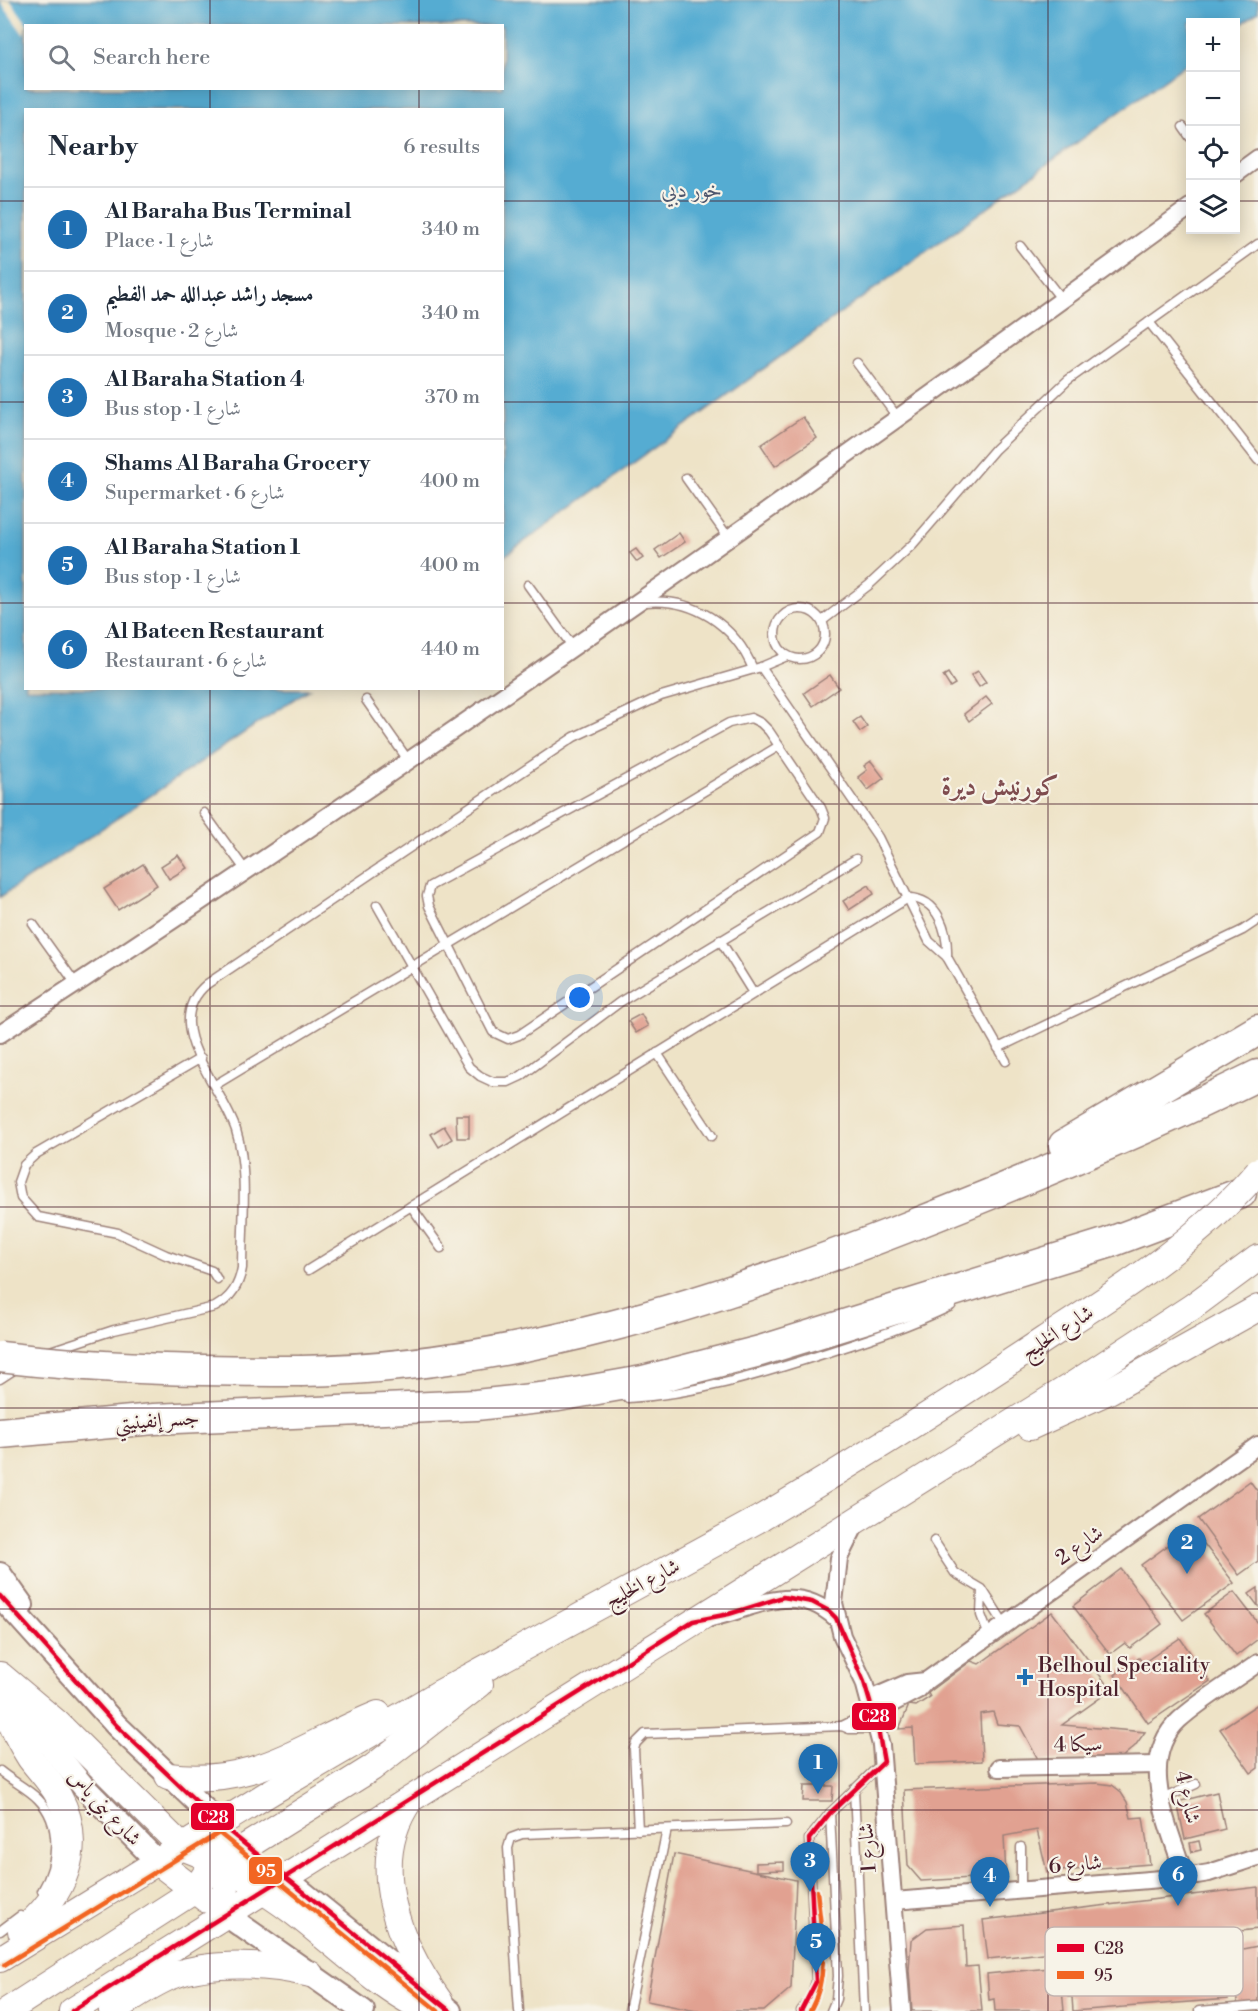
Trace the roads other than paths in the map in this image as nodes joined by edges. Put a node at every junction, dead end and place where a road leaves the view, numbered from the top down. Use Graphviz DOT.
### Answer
graph roads {
  1 [pos="1183,127"];
  2 [pos="1186,131"];
  3 [pos="1258,158"];
  4 [pos="1240,171"];
  5 [pos="1186,211"];
  6 [pos="1258,244"];
  7 [pos="1020,246"];
  8 [pos="1062,300"];
  9 [pos="1149,322"];
  10 [pos="857,363"];
  11 [pos="898,418"];
  12 [pos="1258,460"];
  13 [pos="686,478"];
  14 [pos="728,537"];
  15 [pos="528,585"];
  16 [pos="636,603"];
  17 [pos="822,621"];
  18 [pos="572,646"];
  19 [pos="787,656"];
  20 [pos="757,668"];
  21 [pos="366,700"];
  22 [pos="779,746"];
  23 [pos="408,760"];
  24 [pos="204,813"];
  25 [pos="856,859"];
  26 [pos="246,871"];
  27 [pos="908,898"];
  28 [pos="377,905"];
  29 [pos="1258,920"];
  30 [pos="33,924"];
  31 [pos="720,940"];
  32 [pos="448,945"];
  33 [pos="947,957"];
  34 [pos="412,967"];
  35 [pos="76,984"];
  36 [pos="753,993"];
  37 [pos="1258,1030"];
  38 [pos="0,1034"];
  39 [pos="998,1048"];
  40 [pos="657,1053"];
  41 [pos="201,1058"];
  42 [pos="1006,1061"];
  43 [pos="1258,1075"];
  44 [pos="215,1085"];
  45 [pos="712,1136"];
  46 [pos="1258,1171"];
  47 [pos="1258,1186"];
  48 [pos="411,1206"];
  49 [pos="902,1229"];
  50 [pos="441,1248"];
  51 [pos="1258,1258"];
  52 [pos="1023,1269"];
  53 [pos="308,1270"];
  54 [pos="217,1279"];
  55 [pos="965,1299"];
  56 [pos="956,1304"];
  57 [pos="1258,1308"];
  58 [pos="0,1358"];
  59 [pos="0,1380"];
  60 [pos="558,1396"];
  61 [pos="612,1398"];
  62 [pos="622,1398"];
  63 [pos="0,1433"];
  64 [pos="1258,1445"];
  65 [pos="973,1447"];
  66 [pos="859,1518"];
  67 [pos="934,1541"];
  68 [pos="0,1575"];
  69 [pos="982,1589"];
  70 [pos="0,1596"];
  71 [pos="0,1617"];
  72 [pos="836,1618"];
  73 [pos="693,1621"];
  74 [pos="1005,1625"];
  75 [pos="989,1636"];
  76 [pos="37,1639"];
  77 [pos="518,1650"];
  78 [pos="1258,1663"];
  79 [pos="0,1675"];
  80 [pos="0,1685"];
  81 [pos="0,1691"];
  82 [pos="438,1694"];
  83 [pos="874,1715"];
  84 [pos="884,1762"];
  85 [pos="1158,1765"];
  86 [pos="999,1768"];
  87 [pos="0,1771"];
  88 [pos="168,1776"];
  89 [pos="1196,1784"];
  90 [pos="854,1789"];
  91 [pos="411,1799"];
  92 [pos="1162,1799"];
  93 [pos="830,1813"];
  94 [pos="220,1824"];
  95 [pos="786,1824"];
  96 [pos="668,1829"];
  97 [pos="638,1830"];
  98 [pos="246,1846"];
  99 [pos="182,1847"];
  100 [pos="1021,1847"];
  101 [pos="1258,1857"];
  102 [pos="159,1863"];
  103 [pos="220,1868"];
  104 [pos="1185,1877"];
  105 [pos="285,1878"];
  106 [pos="195,1890"];
  107 [pos="1021,1891"];
  108 [pos="264,1892"];
  109 [pos="894,1901"];
  110 [pos="226,1915"];
  111 [pos="0,1931"];
  112 [pos="0,1951"];
  113 [pos="0,1959"];
  114 [pos="310,1974"];
  115 [pos="1258,2006"];
  116 [pos="439,2008"];
  117 [pos="7,2011"];
  118 [pos="72,2011"];
  119 [pos="112,2011"];
  120 [pos="363,2011"];
  121 [pos="519,2011"];
  122 [pos="629,2011"];
  123 [pos="801,2011"];
  124 [pos="831,2011"];
  125 [pos="864,2011"];
  126 [pos="902,2011"];
  127 [pos="1199,2011"];
  1 -- 2 [label="lane"];
  3 -- 4 [label="street"];
  5 -- 8 [label="street"];
  6 -- 9 [label="lane"];
  7 -- 8 [label="lane"];
  8 -- 11 [label="street"];
  9 -- 12 [label="lane"];
  9 -- 17 [label="lane"];
  10 -- 11 [label="lane"];
  11 -- 14 [label="street"];
  13 -- 14 [label="lane"];
  14 -- 16 [label="street"];
  15 -- 18 [label="lane"];
  16 -- 18 [label="street"];
  16 -- 20 [label="lane"];
  17 -- 19 [label="lane"];
  17 -- 19 [label="lane"];
  18 -- 23 [label="street"];
  19 -- 20 [label="lane"];
  20 -- 27 [label="lane"];
  20 -- 41 [label="lane"];
  21 -- 23 [label="lane"];
  22 -- 32 [label="lane"];
  22 -- 32 [label="lane"];
  22 -- 32 [label="lane"];
  23 -- 26 [label="street"];
  24 -- 26 [label="lane"];
  25 -- 31 [label="lane"];
  26 -- 35 [label="street"];
  27 -- 33 [label="lane"];
  27 -- 33 [label="lane"];
  27 -- 36 [label="lane"];
  28 -- 34 [label="lane"];
  29 -- 39 [label="lane"];
  30 -- 35 [label="lane"];
  31 -- 34 [label="lane"];
  31 -- 36 [label="lane"];
  32 -- 34 [label="lane"];
  33 -- 39 [label="lane"];
  34 -- 44 [label="lane"];
  35 -- 38 [label="street"];
  36 -- 40 [label="lane"];
  37 -- 49 [label="highway"];
  39 -- 42 [label="lane"];
  40 -- 45 [label="lane"];
  40 -- 48 [label="lane"];
  41 -- 44 [label="lane"];
  41 -- 54 [label="lane"];
  43 -- 49 [label="highway"];
  44 -- 59 [label="lane"];
  46 -- 77 [label="main road, شارع الخليج, bridge"];
  47 -- 52 [label="highway, جسر إنفينيتي"];
  48 -- 50 [label="lane"];
  48 -- 53 [label="lane"];
  49 -- 58 [label="highway, bridge"];
  51 -- 65 [label="main road"];
  52 -- 55 [label="lane"];
  52 -- 60 [label="highway, جسر إنفينيتي"];
  56 -- 62 [label="lane"];
  57 -- 65 [label="main road"];
  60 -- 61 [label="lane"];
  60 -- 63 [label="highway, جسر إنفينيتي"];
  64 -- 74 [label="street, شارع 2"];
  65 -- 66 [label="main road"];
  66 -- 72 [label="street, شارع 1"];
  66 -- 73 [label="main road"];
  67 -- 69 [label="lane"];
  68 -- 76 [label="main road"];
  69 -- 74 [label="lane"];
  69 -- 75 [label="lane"];
  70 -- 76 [label="main road"];
  71 -- 76 [label="main road"];
  72 -- 73 [label="street"];
  72 -- 83 [label="street, شارع 1"];
  73 -- 91 [label="main road"];
  74 -- 75 [label="street, شارع 2"];
  75 -- 83 [label="street, شارع 2"];
  76 -- 88 [label="main road"];
  77 -- 82 [label="main road, شارع الخليج"];
  77 -- 98 [label="main road"];
  78 -- 85 [label="street, شارع 4"];
  79 -- 99 [label="main road"];
  80 -- 102 [label="main road, شارع بني ياس"];
  81 -- 112 [label="main road"];
  82 -- 88 [label="main road"];
  82 -- 94 [label="main road, شارع الخليج"];
  83 -- 84 [label="street, شارع 1"];
  83 -- 97 [label="lane"];
  84 -- 90 [label="lane"];
  84 -- 109 [label="street, شارع 1"];
  85 -- 86 [label="street, 4 سيكا"];
  85 -- 92 [label="street, شارع 4"];
  87 -- 111 [label="lane"];
  88 -- 94 [label="main road"];
  89 -- 92 [label="lane"];
  90 -- 93 [label="lane"];
  90 -- 125 [label="lane"];
  91 -- 105 [label="main road"];
  91 -- 116 [label="main road"];
  92 -- 104 [label="street, شارع 4"];
  93 -- 123 [label="lane"];
  93 -- 124 [label="lane"];
  94 -- 98 [label="main road"];
  94 -- 99 [label="main road, شارع الخليج"];
  94 -- 103 [label="main road"];
  95 -- 96 [label="lane"];
  96 -- 97 [label="lane"];
  96 -- 122 [label="lane"];
  97 -- 121 [label="lane"];
  98 -- 103 [label="main road"];
  98 -- 105 [label="main road"];
  99 -- 102 [label="main road, شارع الخليج"];
  99 -- 103 [label="main road"];
  100 -- 107 [label="lane"];
  101 -- 104 [label="street, شارع 6"];
  102 -- 103 [label="main road"];
  102 -- 106 [label="main road, شارع بني ياس"];
  102 -- 113 [label="main road, شارع الخليج"];
  103 -- 105 [label="main road"];
  103 -- 106 [label="main road"];
  103 -- 108 [label="main road"];
  103 -- 110 [label="main road"];
  104 -- 107 [label="street, شارع 6"];
  105 -- 108 [label="main road"];
  105 -- 116 [label="main road"];
  106 -- 110 [label="main road, شارع بني ياس"];
  106 -- 117 [label="main road"];
  107 -- 109 [label="street, شارع 6"];
  108 -- 110 [label="main road"];
  108 -- 116 [label="main road"];
  109 -- 126 [label="street, شارع 1"];
  110 -- 114 [label="main road"];
  110 -- 118 [label="main road"];
  114 -- 119 [label="main road"];
  114 -- 120 [label="main road"];
  115 -- 127 [label="lane"];
}
